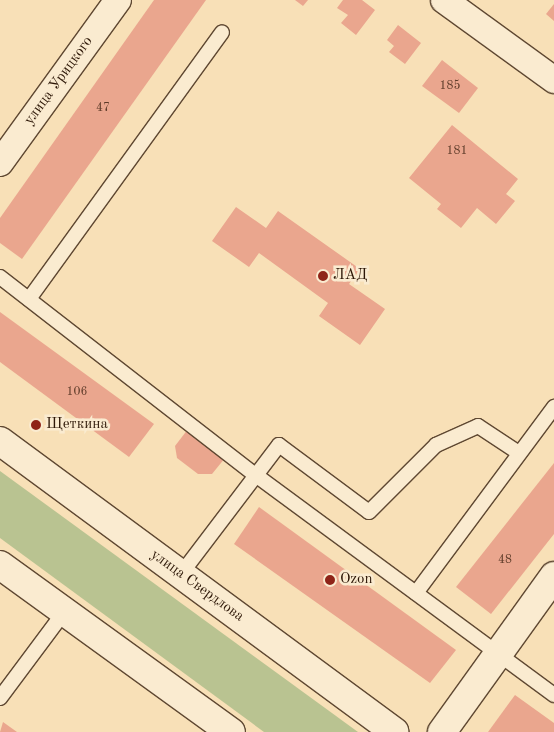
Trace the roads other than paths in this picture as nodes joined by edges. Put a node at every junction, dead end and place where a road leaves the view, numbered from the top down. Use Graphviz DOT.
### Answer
graph roads {
  1 [pos="118,0"];
  2 [pos="444,0"];
  3 [pos="222,32"];
  4 [pos="554,80"];
  5 [pos="0,163"];
  6 [pos="0,277"];
  7 [pos="29,299"];
  8 [pos="554,407"];
  9 [pos="0,441"];
  10 [pos="519,453"];
  11 [pos="257,476"];
  12 [pos="0,565"];
  13 [pos="181,574"];
  14 [pos="554,576"];
  15 [pos="416,593"];
  16 [pos="64,612"];
  17 [pos="497,655"];
  18 [pos="554,694"];
  19 [pos="0,698"];
  20 [pos="231,732"];
  21 [pos="394,732"];
  22 [pos="442,732"];
  1 -- 5 [label="street, улица Урицкого"];
  2 -- 4 [label="street"];
  3 -- 7 [label="lane"];
  6 -- 7 [label="lane"];
  7 -- 11 [label="lane"];
  8 -- 10 [label="lane"];
  9 -- 13 [label="main road, улица Свердлова"];
  10 -- 11 [label="lane"];
  10 -- 15 [label="lane"];
  11 -- 13 [label="lane"];
  11 -- 15 [label="lane"];
  12 -- 16 [label="main road"];
  13 -- 21 [label="main road, улица Свердлова"];
  14 -- 17 [label="main road"];
  15 -- 17 [label="lane"];
  16 -- 19 [label="lane"];
  16 -- 20 [label="main road"];
  17 -- 18 [label="lane"];
  17 -- 22 [label="main road"];
}
